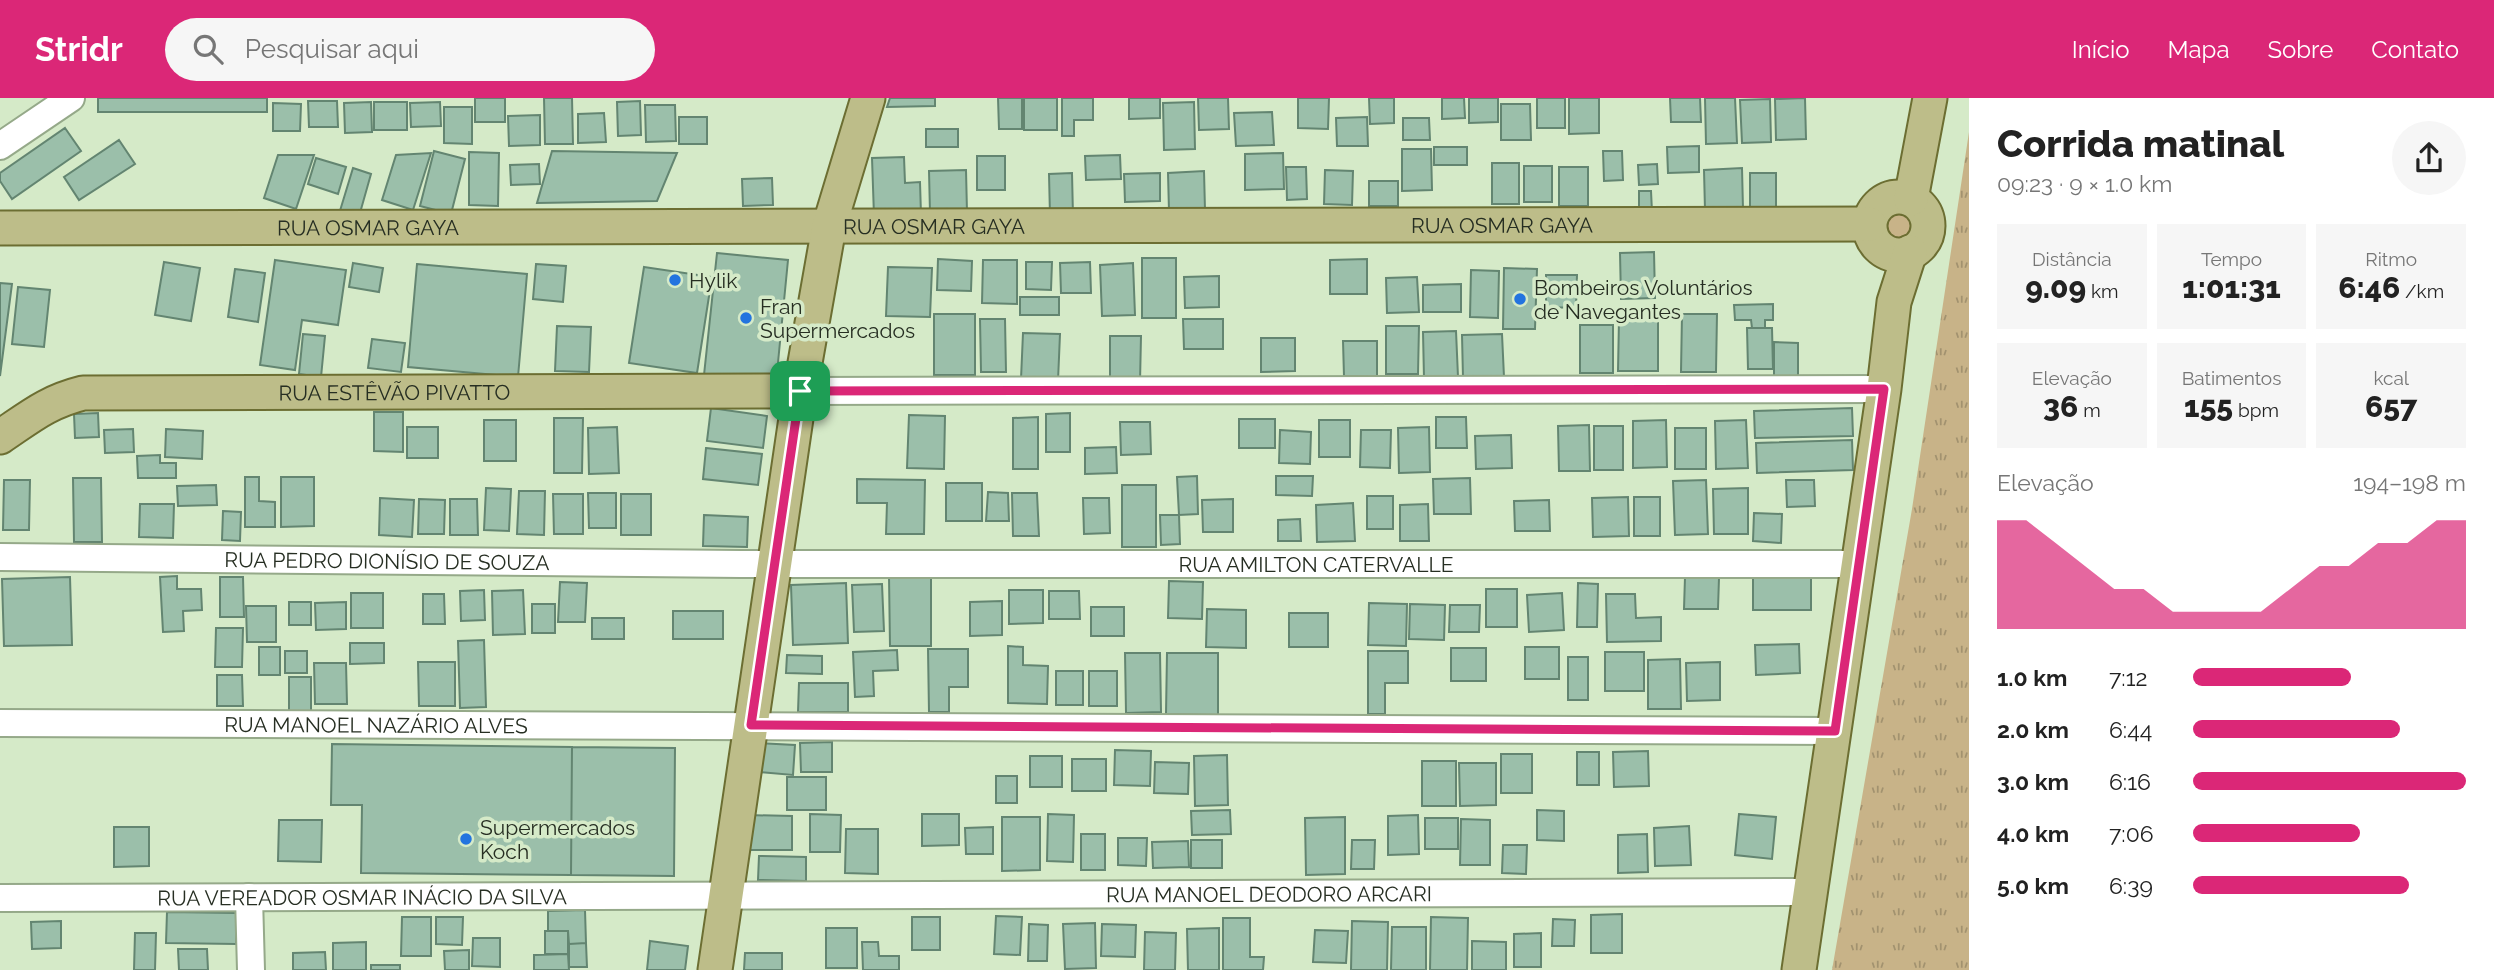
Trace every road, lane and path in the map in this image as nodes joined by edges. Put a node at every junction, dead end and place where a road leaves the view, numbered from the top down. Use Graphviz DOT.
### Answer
graph roads {
  1 [pos="71,98"];
  2 [pos="868,98"];
  3 [pos="1930,98"];
  4 [pos="0,146"];
  5 [pos="1911,199"];
  6 [pos="1870,224"];
  7 [pos="829,227"];
  8 [pos="0,228"];
  9 [pos="1910,252"];
  10 [pos="1884,389"];
  11 [pos="800,391"];
  12 [pos="0,437"];
  13 [pos="0,557"];
  14 [pos="774,564"];
  15 [pos="1858,564"];
  16 [pos="0,723"];
  17 [pos="751,725"];
  18 [pos="1835,731"];
  19 [pos="1811,892"];
  20 [pos="249,897"];
  21 [pos="726,897"];
  22 [pos="0,898"];
  23 [pos="251,970"];
  24 [pos="715,970"];
  25 [pos="1799,970"];
  1 -- 4 [label="street"];
  2 -- 7 [label="main road"];
  3 -- 5 [label="main road"];
  5 -- 6 [label="main road"];
  5 -- 9 [label="main road"];
  6 -- 7 [label="main road, RUA OSMAR GAYA"];
  6 -- 9 [label="main road"];
  7 -- 8 [label="main road, RUA OSMAR GAYA"];
  7 -- 11 [label="main road"];
  9 -- 10 [label="main road"];
  10 -- 11 [label="street"];
  10 -- 15 [label="main road"];
  11 -- 12 [label="main road, RUA ESTÊVÃO PIVATTO"];
  11 -- 14 [label="main road"];
  13 -- 14 [label="street, RUA PEDRO DIONÍSIO DE SOUZA"];
  14 -- 15 [label="street, RUA AMILTON CATERVALLE"];
  14 -- 17 [label="main road"];
  15 -- 18 [label="main road"];
  16 -- 17 [label="street, RUA MANOEL NAZÁRIO ALVES"];
  17 -- 18 [label="street, RUA MANOEL NAZÁRIO ALVES"];
  17 -- 21 [label="main road"];
  18 -- 19 [label="main road"];
  19 -- 21 [label="street, RUA MANOEL DEODORO ARCARI"];
  19 -- 25 [label="main road"];
  20 -- 21 [label="street, RUA VEREADOR OSMAR INÁCIO DA SILVA"];
  20 -- 22 [label="street, RUA VEREADOR OSMAR INÁCIO DA SILVA"];
  20 -- 23 [label="street"];
  21 -- 24 [label="main road"];
}
